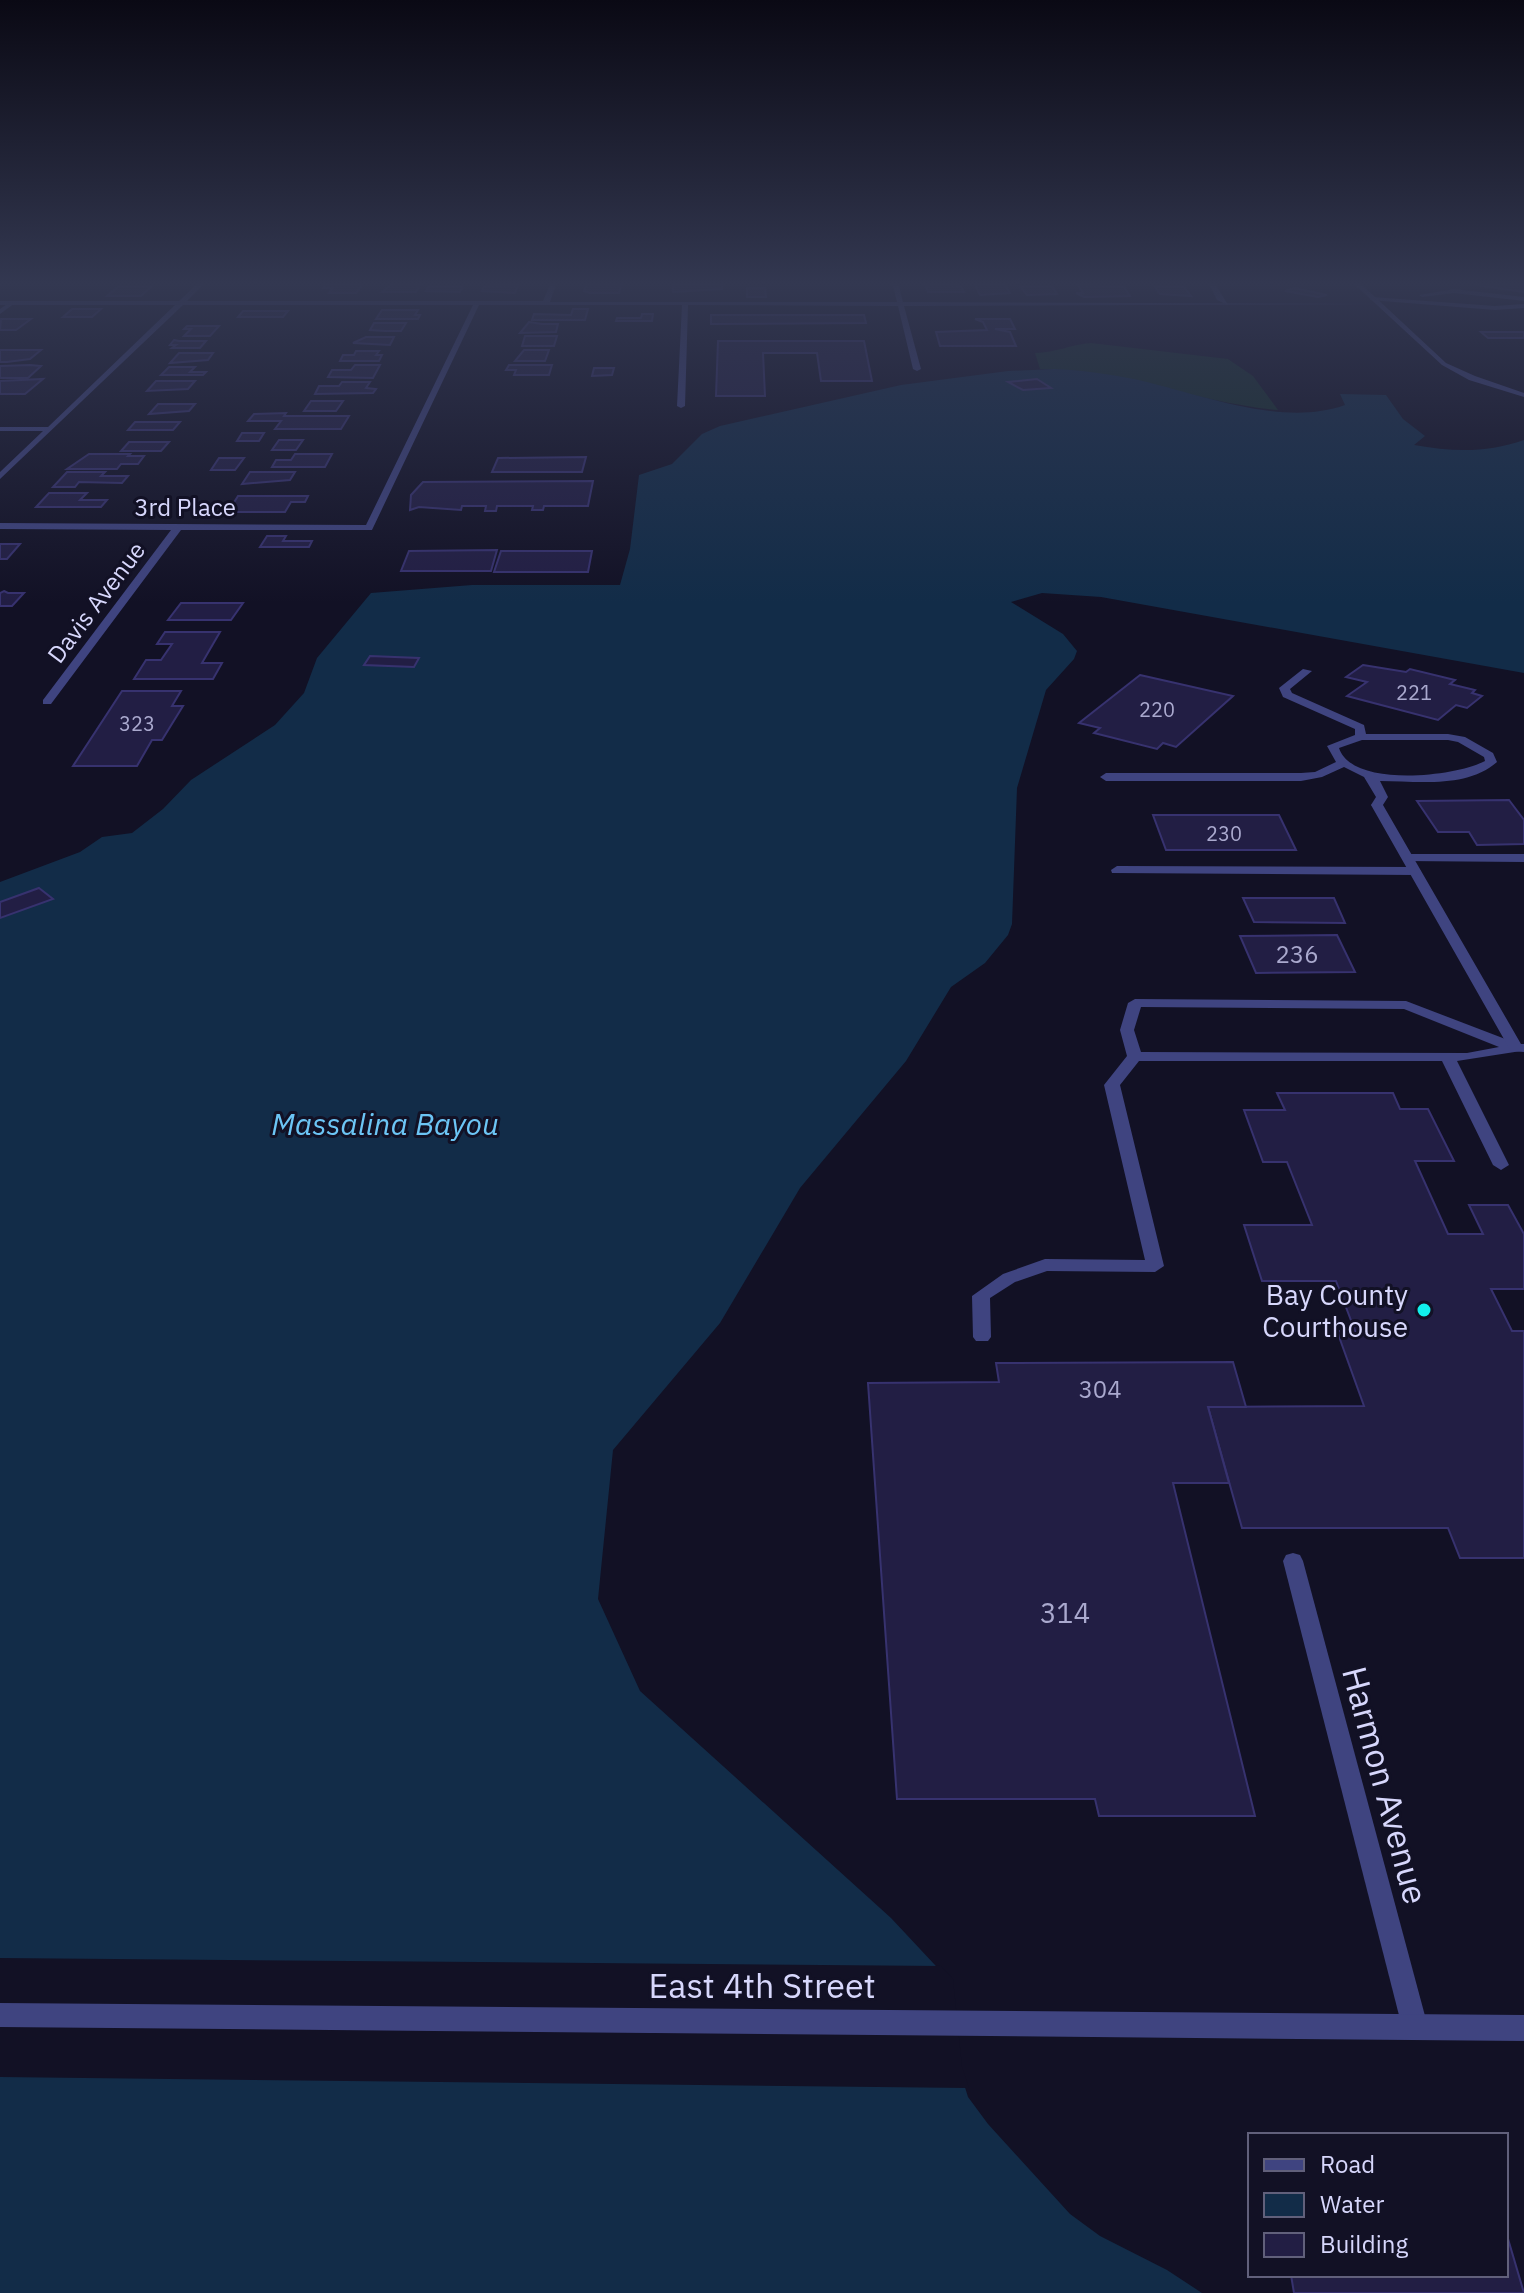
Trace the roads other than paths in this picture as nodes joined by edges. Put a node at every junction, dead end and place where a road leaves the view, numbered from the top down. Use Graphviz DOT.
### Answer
graph roads {
  1 [pos="92,389"];
  2 [pos="436,389"];
  3 [pos="682,389"];
  4 [pos="681,406"];
  5 [pos="0,429"];
  6 [pos="50,429"];
  7 [pos="0,477"];
  8 [pos="0,526"];
  9 [pos="178,527"];
  10 [pos="1307,671"];
  11 [pos="47,702"];
  12 [pos="1361,737"];
  13 [pos="1344,763"];
  14 [pos="1106,777"];
  15 [pos="1371,777"];
  16 [pos="1524,858"];
  17 [pos="1411,864"];
  18 [pos="1117,870"];
  19 [pos="1520,1048"];
  20 [pos="1135,1056"];
  21 [pos="1447,1057"];
  22 [pos="1501,1165"];
  23 [pos="982,1337"];
  24 [pos="1293,1561"];
  25 [pos="0,2015"];
  26 [pos="1415,2027"];
  27 [pos="1524,2028"];
  1 -- 6 [label="street"];
  2 -- 9 [label="street, 3rd Place"];
  3 -- 4 [label="street"];
  5 -- 6 [label="street"];
  6 -- 7 [label="street"];
  8 -- 9 [label="street, 3rd Place"];
  9 -- 11 [label="street, Davis Avenue"];
  10 -- 12 [label="street"];
  12 -- 13 [label="street"];
  12 -- 15 [label="street"];
  13 -- 14 [label="street"];
  13 -- 15 [label="street"];
  15 -- 17 [label="street"];
  16 -- 17 [label="street"];
  17 -- 18 [label="street"];
  17 -- 19 [label="street"];
  19 -- 20 [label="street"];
  19 -- 21 [label="street"];
  20 -- 21 [label="street"];
  20 -- 23 [label="street"];
  21 -- 22 [label="street"];
  24 -- 26 [label="street, Harmon Avenue"];
  25 -- 26 [label="street, East 4th Street"];
  26 -- 27 [label="street, East 4th Street"];
}
